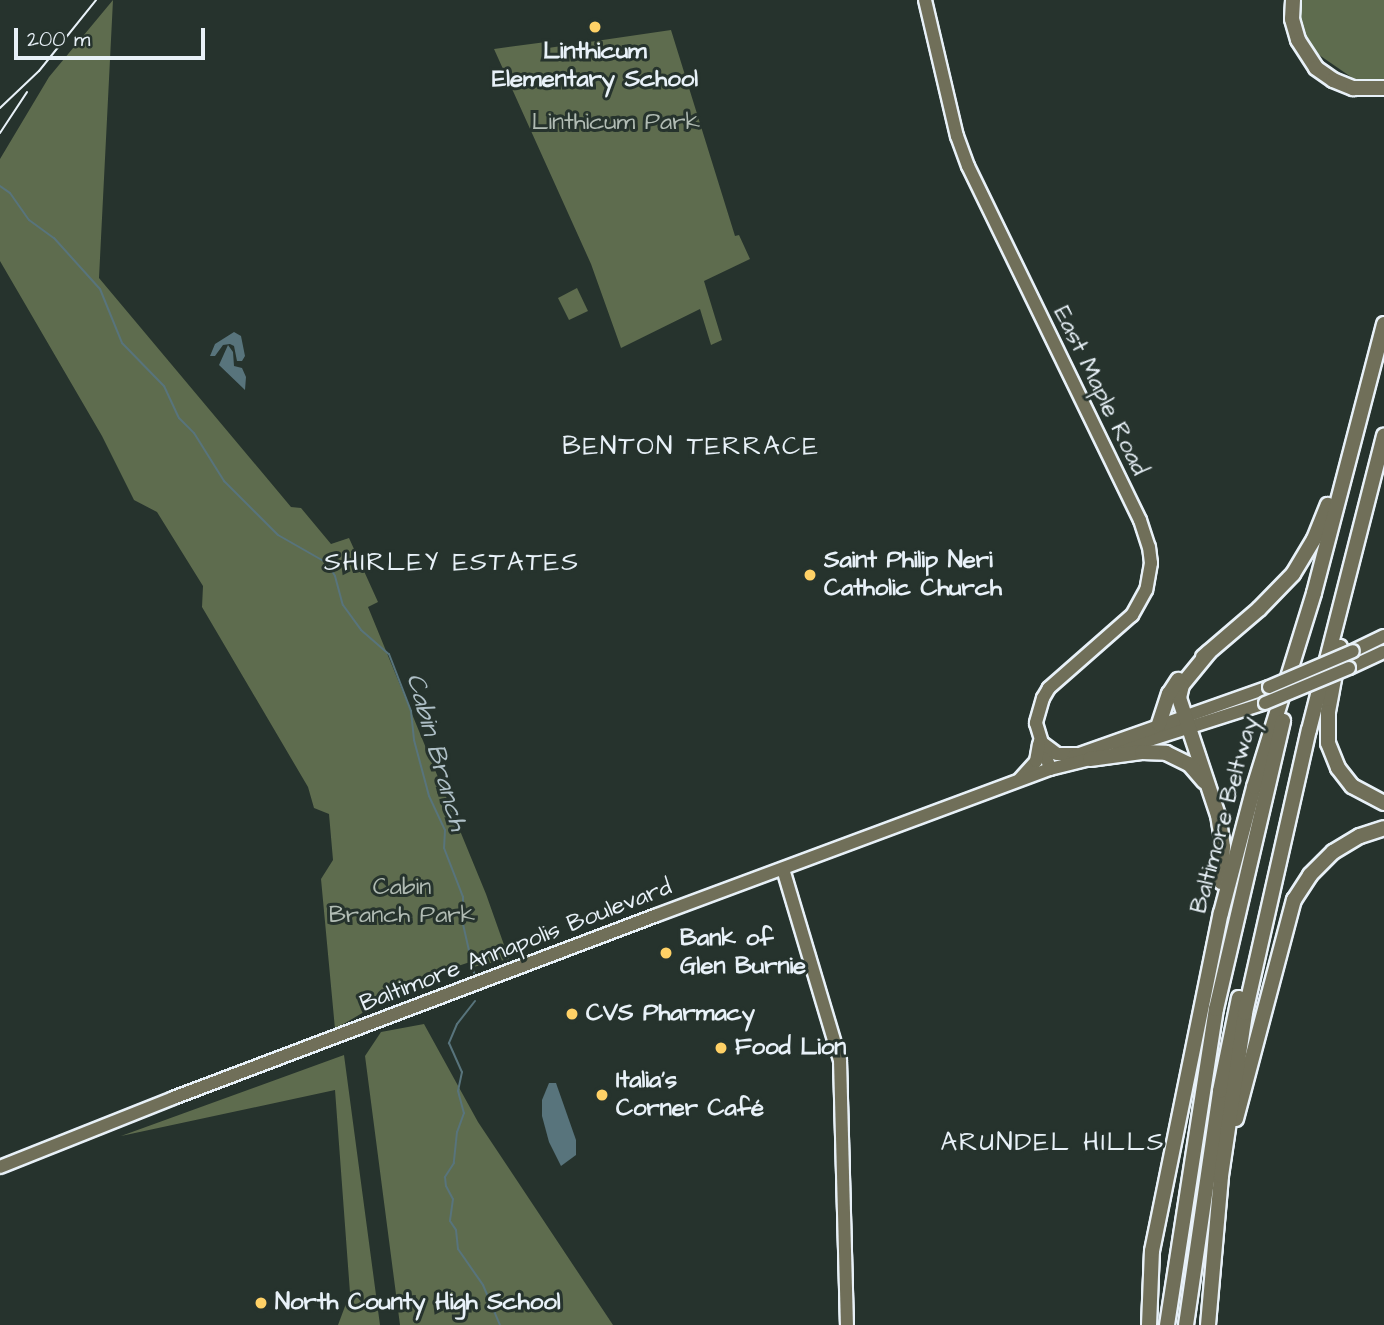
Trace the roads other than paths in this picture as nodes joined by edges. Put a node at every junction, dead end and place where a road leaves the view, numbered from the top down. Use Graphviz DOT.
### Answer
graph roads {
  1 [pos="925,0"];
  2 [pos="1293,0"];
  3 [pos="1384,88"];
  4 [pos="1384,324"];
  5 [pos="1384,435"];
  6 [pos="1353,438"];
  7 [pos="1314,593"];
  8 [pos="1340,610"];
  9 [pos="1384,636"];
  10 [pos="1209,652"];
  11 [pos="1384,652"];
  12 [pos="1187,723"];
  13 [pos="1159,724"];
  14 [pos="1310,730"];
  15 [pos="1040,741"];
  16 [pos="1084,757"];
  17 [pos="1049,769"];
  18 [pos="1018,782"];
  19 [pos="1211,791"];
  20 [pos="1384,803"];
  21 [pos="1384,828"];
  22 [pos="783,869"];
  23 [pos="1201,1007"];
  24 [pos="0,1167"];
  25 [pos="1213,1254"];
  26 [pos="847,1325"];
  27 [pos="1149,1325"];
  28 [pos="1167,1325"];
  29 [pos="1186,1325"];
  30 [pos="1208,1325"];
  1 -- 15 [label="main road, East Maple Road"];
  2 -- 3 [label="highway"];
  4 -- 6 [label="highway, Baltimore Beltway"];
  5 -- 8 [label="highway"];
  6 -- 7 [label="highway, Baltimore Beltway"];
  6 -- 10 [label="highway"];
  7 -- 23 [label="highway, Baltimore Beltway"];
  7 -- 28 [label="highway"];
  8 -- 14 [label="highway"];
  8 -- 20 [label="highway"];
  9 -- 12 [label="main road, Baltimore Annapolis Boulevard, bridge"];
  10 -- 12 [label="highway"];
  10 -- 13 [label="highway"];
  11 -- 12 [label="main road, Baltimore Annapolis Boulevard, bridge"];
  12 -- 13 [label="main road, Baltimore Annapolis Boulevard"];
  12 -- 16 [label="main road, Baltimore Annapolis Boulevard"];
  12 -- 19 [label="highway"];
  13 -- 16 [label="main road, Baltimore Annapolis Boulevard"];
  14 -- 25 [label="highway"];
  14 -- 29 [label="highway"];
  15 -- 16 [label="main road"];
  15 -- 17 [label="main road, East Maple Road"];
  15 -- 18 [label="main road"];
  16 -- 17 [label="main road, Baltimore Annapolis Boulevard"];
  16 -- 19 [label="highway"];
  17 -- 18 [label="main road, Baltimore Annapolis Boulevard"];
  18 -- 22 [label="main road, Baltimore Annapolis Boulevard"];
  19 -- 23 [label="highway"];
  21 -- 25 [label="highway"];
  22 -- 24 [label="main road, Baltimore Annapolis Boulevard"];
  22 -- 26 [label="main road"];
  23 -- 27 [label="highway, Baltimore Beltway"];
  25 -- 30 [label="highway"];
}
